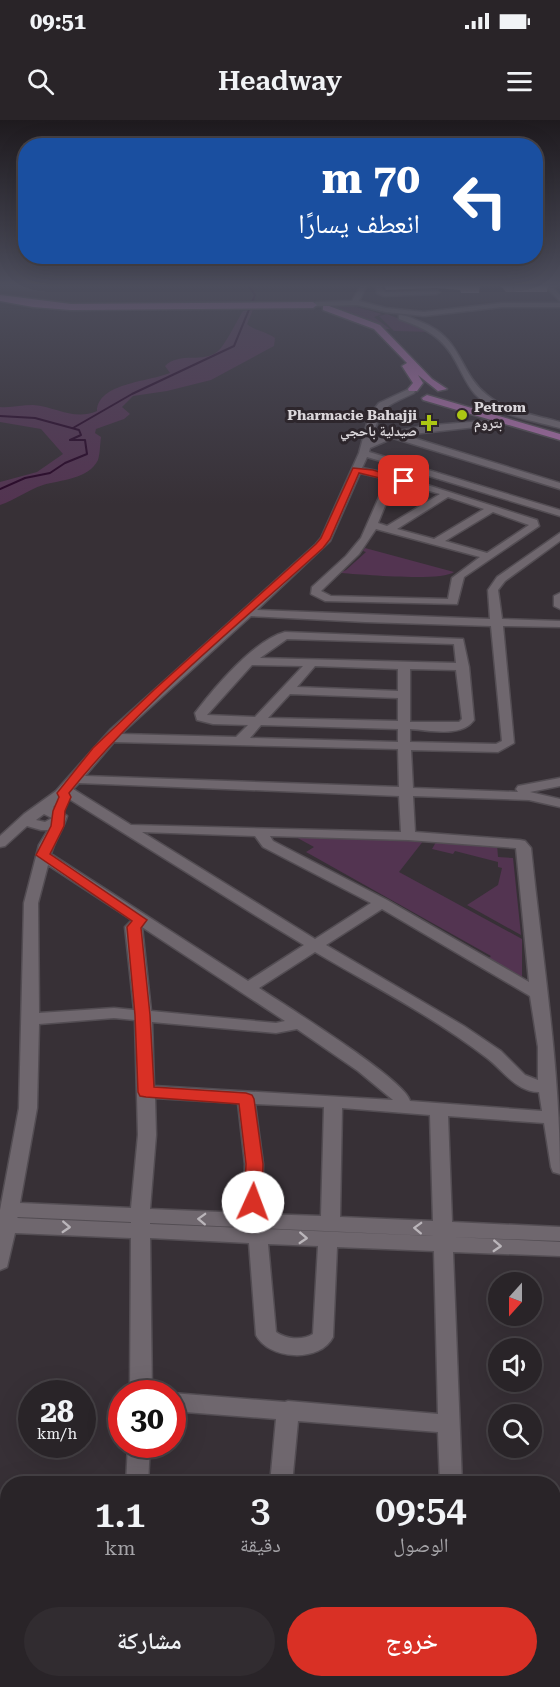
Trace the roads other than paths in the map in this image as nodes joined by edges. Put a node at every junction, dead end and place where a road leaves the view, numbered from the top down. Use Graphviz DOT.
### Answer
graph roads {
  1 [pos="398,358"];
  2 [pos="407,358"];
  3 [pos="458,358"];
  4 [pos="412,390"];
  5 [pos="444,391"];
  6 [pos="425,398"];
  7 [pos="388,402"];
  8 [pos="503,421"];
  9 [pos="560,424"];
  10 [pos="393,435"];
  11 [pos="560,435"];
  12 [pos="365,449"];
  13 [pos="356,470"];
  14 [pos="398,471"];
  15 [pos="560,486"];
  16 [pos="446,494"];
  17 [pos="491,510"];
  18 [pos="560,513"];
  19 [pos="372,525"];
  20 [pos="389,529"];
  21 [pos="560,536"];
  22 [pos="436,542"];
  23 [pos="488,556"];
  24 [pos="560,596"];
  25 [pos="560,606"];
  26 [pos="247,612"];
  27 [pos="365,620"];
  28 [pos="495,622"];
  29 [pos="560,624"];
  30 [pos="361,651"];
  31 [pos="252,661"];
  32 [pos="312,663"];
  33 [pos="404,666"];
  34 [pos="463,667"];
  35 [pos="288,690"];
  36 [pos="403,695"];
  37 [pos="260,722"];
  38 [pos="403,726"];
  39 [pos="110,738"];
  40 [pos="239,742"];
  41 [pos="404,748"];
  42 [pos="559,781"];
  43 [pos="71,783"];
  44 [pos="407,788"];
  45 [pos="560,803"];
  46 [pos="59,817"];
  47 [pos="37,820"];
  48 [pos="128,830"];
  49 [pos="260,832"];
  50 [pos="408,836"];
  51 [pos="2,842"];
  52 [pos="44,850"];
  53 [pos="382,903"];
  54 [pos="141,920"];
  55 [pos="316,945"];
  56 [pos="249,987"];
  57 [pos="537,994"];
  58 [pos="143,1015"];
  59 [pos="31,1019"];
  60 [pos="298,1022"];
  61 [pos="547,1086"];
  62 [pos="146,1092"];
  63 [pos="246,1099"];
  64 [pos="333,1102"];
  65 [pos="402,1106"];
  66 [pos="439,1110"];
  67 [pos="556,1118"];
  68 [pos="560,1167"];
  69 [pos="9,1217"];
  70 [pos="140,1223"];
  71 [pos="255,1228"];
  72 [pos="329,1232"];
  73 [pos="560,1234"];
  74 [pos="444,1237"];
  75 [pos="560,1249"];
  76 [pos="1,1252"];
  77 [pos="141,1380"];
  78 [pos="186,1403"];
  79 [pos="288,1410"];
  80 [pos="450,1424"];
  81 [pos="139,1458"];
  82 [pos="138,1476"];
  83 [pos="282,1476"];
  84 [pos="451,1476"];
  1 -- 4 [label="main road"];
  2 -- 5 [label="main road"];
  3 -- 9 [label="street"];
  4 -- 5 [label="main road"];
  4 -- 6 [label="main road"];
  4 -- 7 [label="street"];
  5 -- 6 [label="main road"];
  5 -- 11 [label="main road"];
  6 -- 7 [label="street"];
  6 -- 8 [label="main road"];
  7 -- 12 [label="street"];
  8 -- 10 [label="street"];
  8 -- 11 [label="main road"];
  10 -- 12 [label="street"];
  10 -- 15 [label="street"];
  12 -- 13 [label="street"];
  12 -- 14 [label="street"];
  13 -- 14 [label="street"];
  13 -- 26 [label="street"];
  14 -- 16 [label="street"];
  14 -- 18 [label="street"];
  14 -- 19 [label="street"];
  16 -- 17 [label="street"];
  16 -- 20 [label="street"];
  17 -- 22 [label="street"];
  17 -- 23 [label="street"];
  19 -- 20 [label="street"];
  19 -- 23 [label="street"];
  20 -- 22 [label="street"];
  21 -- 28 [label="street"];
  22 -- 23 [label="street"];
  24 -- 25 [label="street"];
  26 -- 27 [label="street"];
  26 -- 39 [label="street"];
  27 -- 28 [label="street"];
  27 -- 30 [label="street"];
  28 -- 29 [label="street"];
  28 -- 41 [label="street"];
  30 -- 31 [label="street"];
  30 -- 32 [label="street"];
  30 -- 33 [label="street"];
  30 -- 34 [label="street"];
  31 -- 32 [label="street"];
  31 -- 37 [label="street"];
  32 -- 35 [label="street"];
  33 -- 34 [label="street"];
  33 -- 36 [label="street"];
  34 -- 38 [label="street"];
  35 -- 36 [label="street"];
  35 -- 37 [label="street"];
  36 -- 38 [label="street"];
  37 -- 38 [label="street"];
  37 -- 40 [label="street"];
  38 -- 41 [label="street"];
  39 -- 40 [label="street"];
  39 -- 43 [label="street"];
  40 -- 41 [label="street"];
  41 -- 44 [label="street"];
  42 -- 44 [label="street"];
  42 -- 45 [label="street"];
  43 -- 44 [label="street"];
  43 -- 46 [label="street"];
  43 -- 47 [label="street"];
  43 -- 48 [label="street"];
  44 -- 45 [label="street"];
  44 -- 50 [label="street"];
  46 -- 47 [label="street"];
  46 -- 52 [label="street"];
  47 -- 51 [label="street"];
  47 -- 52 [label="street"];
  48 -- 49 [label="street"];
  48 -- 55 [label="street"];
  49 -- 50 [label="street"];
  49 -- 53 [label="street"];
  50 -- 57 [label="street"];
  52 -- 54 [label="street"];
  52 -- 59 [label="street"];
  53 -- 55 [label="street"];
  53 -- 57 [label="street"];
  54 -- 56 [label="street"];
  54 -- 58 [label="street"];
  55 -- 56 [label="street"];
  55 -- 61 [label="street"];
  56 -- 60 [label="street"];
  57 -- 61 [label="street"];
  58 -- 59 [label="street"];
  58 -- 60 [label="street"];
  58 -- 62 [label="street"];
  59 -- 69 [label="street"];
  60 -- 65 [label="street"];
  61 -- 67 [label="street"];
  62 -- 63 [label="street"];
  62 -- 70 [label="street"];
  63 -- 64 [label="street"];
  63 -- 71 [label="street"];
  64 -- 65 [label="street"];
  64 -- 72 [label="street"];
  65 -- 66 [label="street"];
  66 -- 67 [label="street"];
  66 -- 74 [label="street"];
  67 -- 68 [label="street"];
  69 -- 70 [label="street"];
  69 -- 76 [label="street"];
  70 -- 71 [label="street"];
  70 -- 77 [label="street"];
  71 -- 72 [label="street"];
  71 -- 72 [label="street"];
  72 -- 74 [label="street"];
  73 -- 74 [label="street"];
  74 -- 75 [label="street, one-way"];
  74 -- 80 [label="street"];
  78 -- 79 [label="street"];
  79 -- 80 [label="street"];
  79 -- 83 [label="street"];
  80 -- 84 [label="street"];
  81 -- 82 [label="street"];
}
